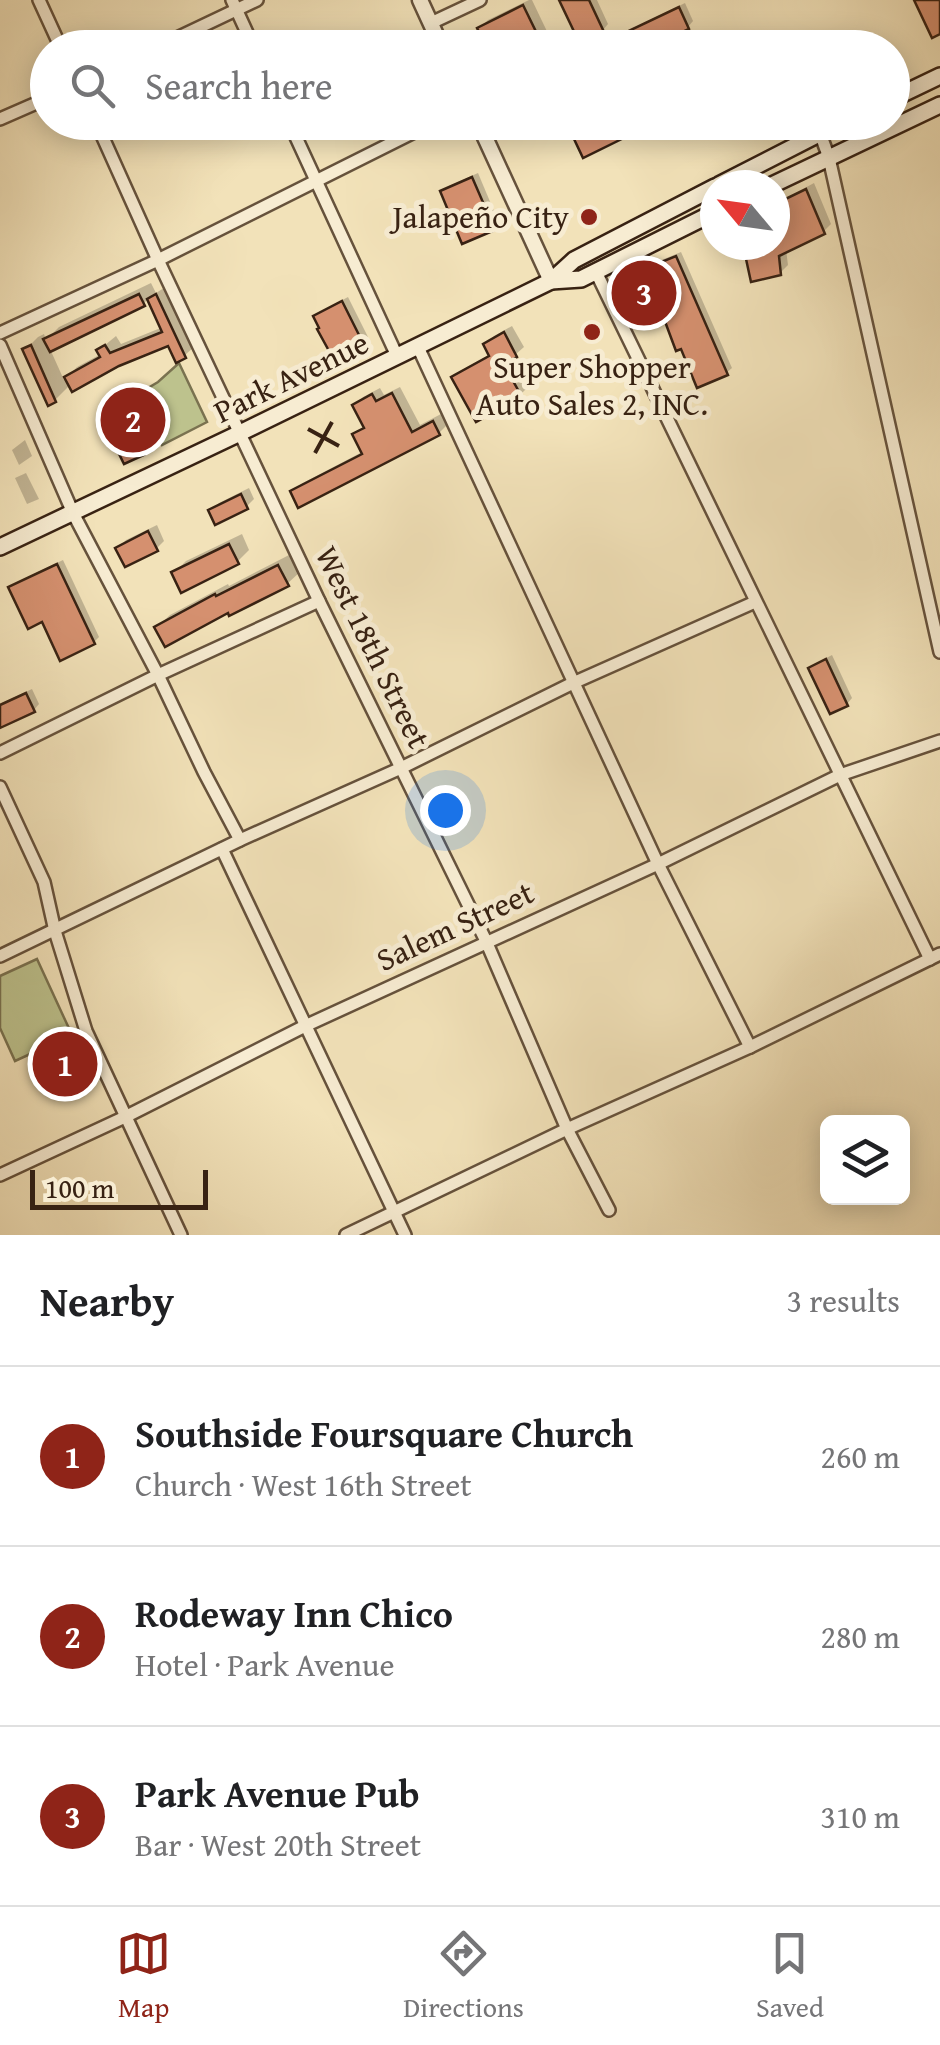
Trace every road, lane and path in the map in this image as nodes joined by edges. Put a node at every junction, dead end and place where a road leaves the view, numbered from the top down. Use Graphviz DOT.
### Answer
graph roads {
  1 [pos="39,0"];
  2 [pos="257,0"];
  3 [pos="420,0"];
  4 [pos="480,0"];
  5 [pos="234,5"];
  6 [pos="431,23"];
  7 [pos="53,30"];
  8 [pos="189,30"];
  9 [pos="246,30"];
  10 [pos="434,30"];
  11 [pos="940,76"];
  12 [pos="910,90"];
  13 [pos="940,105"];
  14 [pos="30,106"];
  15 [pos="0,119"];
  16 [pos="910,119"];
  17 [pos="104,140"];
  18 [pos="297,140"];
  19 [pos="399,140"];
  20 [pos="486,140"];
  21 [pos="806,140"];
  22 [pos="823,140"];
  23 [pos="867,140"];
  24 [pos="829,158"];
  25 [pos="748,170"];
  26 [pos="790,176"];
  27 [pos="317,182"];
  28 [pos="700,195"];
  29 [pos="700,220"];
  30 [pos="158,260"];
  31 [pos="596,272"];
  32 [pos="551,282"];
  33 [pos="0,333"];
  34 [pos="0,344"];
  35 [pos="418,346"];
  36 [pos="397,356"];
  37 [pos="240,434"];
  38 [pos="73,513"];
  39 [pos="0,547"];
  40 [pos="319,602"];
  41 [pos="755,602"];
  42 [pos="940,652"];
  43 [pos="158,675"];
  44 [pos="573,683"];
  45 [pos="940,740"];
  46 [pos="0,753"];
  47 [pos="401,768"];
  48 [pos="840,775"];
  49 [pos="0,787"];
  50 [pos="240,840"];
  51 [pos="222,849"];
  52 [pos="658,864"];
  53 [pos="55,930"];
  54 [pos="486,941"];
  55 [pos="0,956"];
  56 [pos="935,957"];
  57 [pos="304,1026"];
  58 [pos="750,1047"];
  59 [pos="125,1117"];
  60 [pos="567,1130"];
  61 [pos="0,1175"];
  62 [pos="609,1210"];
  63 [pos="394,1212"];
  64 [pos="180,1235"];
  65 [pos="346,1235"];
  66 [pos="405,1235"];
  1 -- 7 [label="street"];
  2 -- 5 [label="street"];
  3 -- 6 [label="street"];
  4 -- 6 [label="street"];
  5 -- 8 [label="street"];
  5 -- 9 [label="street"];
  6 -- 10 [label="street"];
  11 -- 12 [label="main road"];
  13 -- 16 [label="main road"];
  14 -- 15 [label="street"];
  17 -- 30 [label="street, West 18th Street"];
  18 -- 27 [label="street"];
  19 -- 27 [label="street"];
  20 -- 32 [label="street"];
  21 -- 25 [label="main road, Park Avenue"];
  22 -- 24 [label="street"];
  23 -- 24 [label="main road"];
  24 -- 26 [label="main road"];
  24 -- 42 [label="street"];
  27 -- 30 [label="street"];
  27 -- 36 [label="street"];
  28 -- 32 [label="main road, Park Avenue"];
  29 -- 31 [label="main road, Park Avenue"];
  30 -- 33 [label="street"];
  30 -- 37 [label="street, West 18th Street"];
  31 -- 32 [label="main road, Park Avenue"];
  31 -- 41 [label="street"];
  32 -- 35 [label="main road, Park Avenue"];
  34 -- 38 [label="street"];
  35 -- 36 [label="main road, Park Avenue"];
  35 -- 44 [label="street"];
  36 -- 37 [label="main road, Park Avenue"];
  37 -- 38 [label="main road, Park Avenue"];
  37 -- 40 [label="street, West 18th Street"];
  38 -- 39 [label="main road, Park Avenue"];
  38 -- 43 [label="street"];
  40 -- 43 [label="street"];
  40 -- 47 [label="street, West 18th Street"];
  41 -- 44 [label="street"];
  41 -- 48 [label="street"];
  43 -- 46 [label="street"];
  43 -- 50 [label="street"];
  44 -- 47 [label="street"];
  44 -- 52 [label="street"];
  45 -- 48 [label="street, Salem Street"];
  47 -- 50 [label="street"];
  47 -- 54 [label="street, West 18th Street"];
  48 -- 52 [label="street, Salem Street"];
  48 -- 56 [label="street"];
  49 -- 53 [label="street"];
  50 -- 51 [label="street"];
  51 -- 53 [label="street"];
  51 -- 57 [label="street"];
  52 -- 54 [label="street, Salem Street"];
  52 -- 58 [label="street"];
  53 -- 55 [label="street"];
  53 -- 59 [label="street"];
  54 -- 57 [label="street, Salem Street"];
  54 -- 60 [label="street, West 18th Street"];
  56 -- 58 [label="street"];
  57 -- 59 [label="street, Salem Street"];
  57 -- 63 [label="street"];
  58 -- 60 [label="street"];
  59 -- 61 [label="street, Salem Street"];
  59 -- 64 [label="street"];
  60 -- 62 [label="street, West 18th Street"];
  60 -- 63 [label="street"];
  63 -- 65 [label="street"];
  63 -- 66 [label="street"];
}
